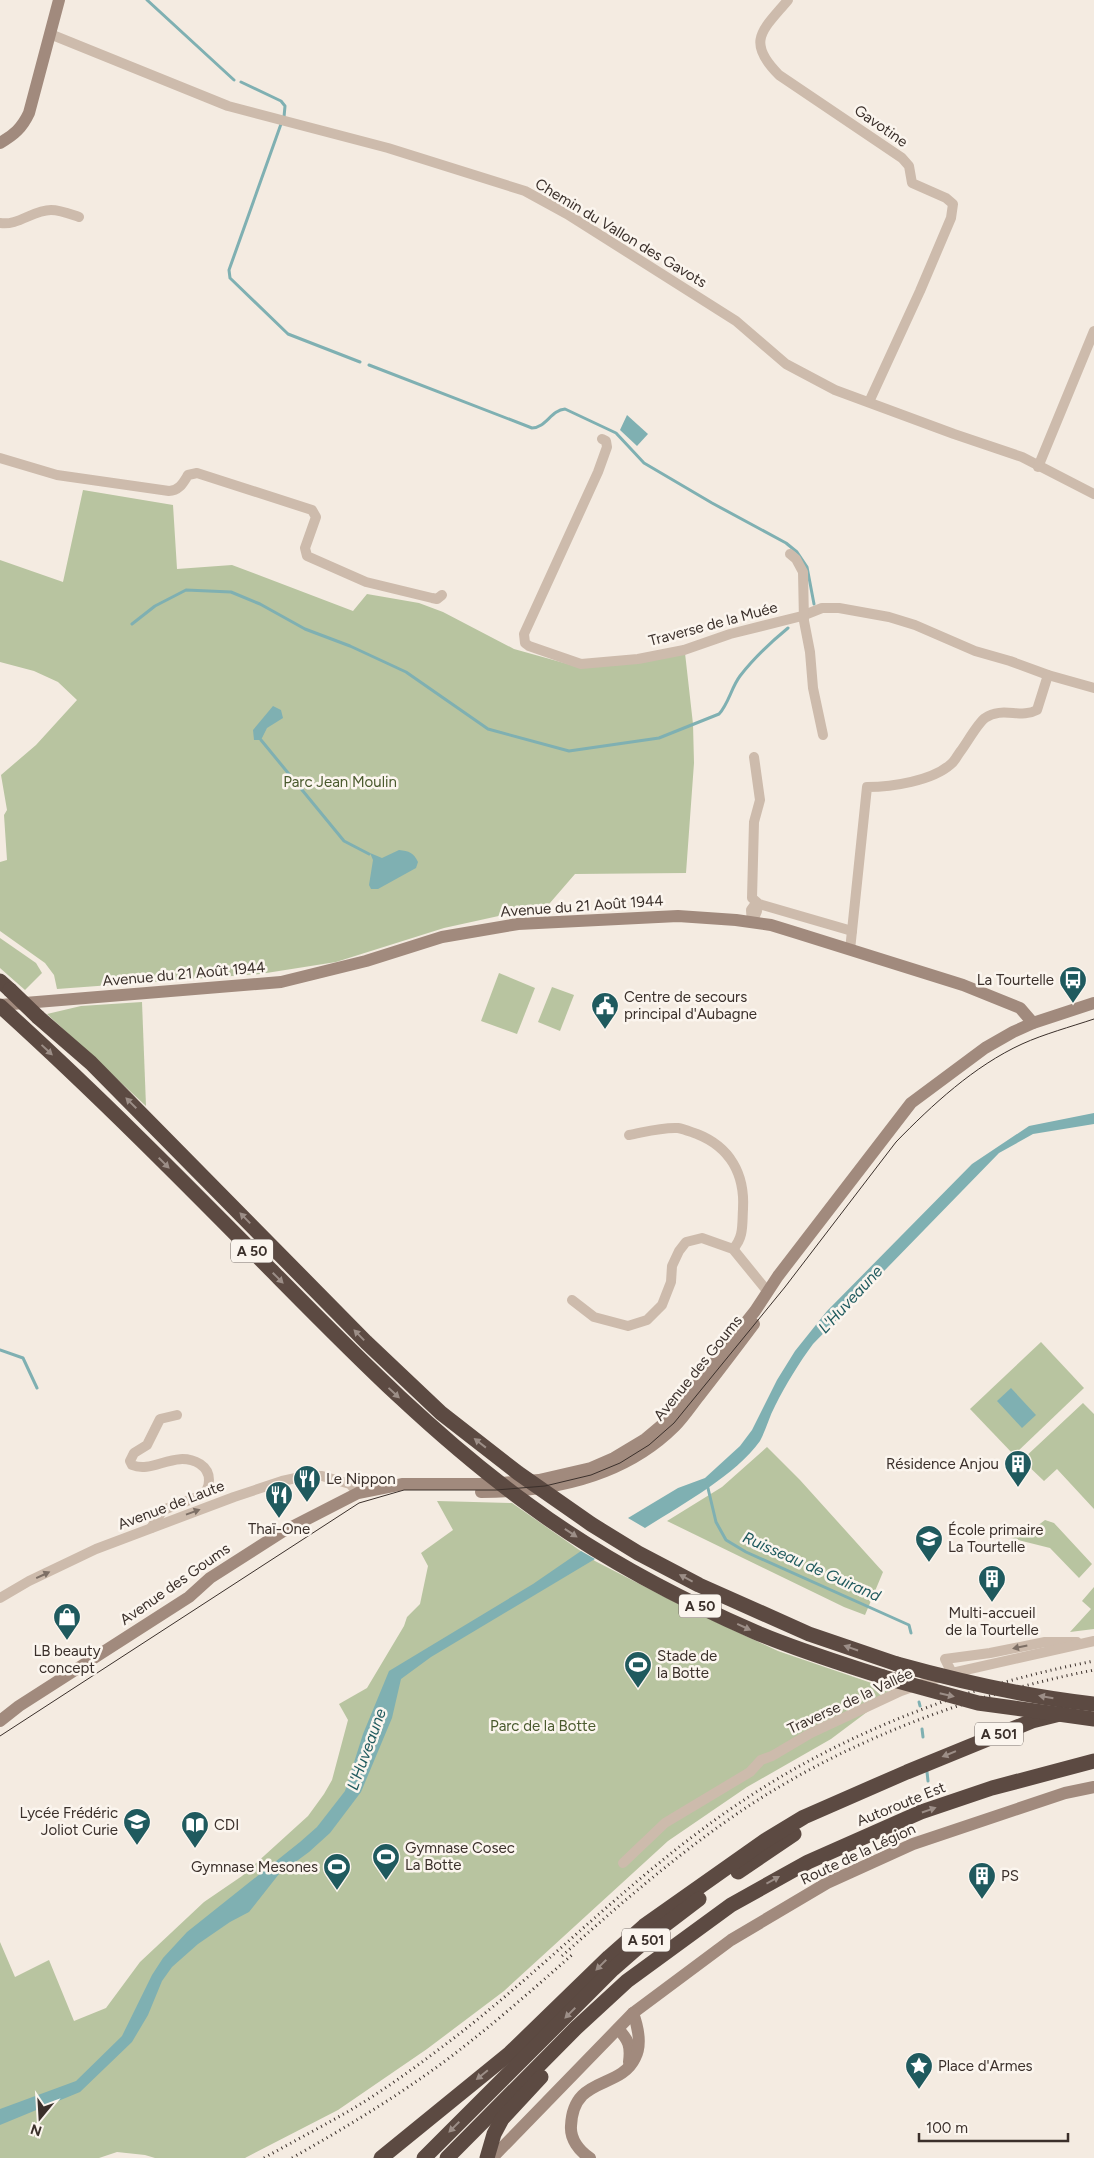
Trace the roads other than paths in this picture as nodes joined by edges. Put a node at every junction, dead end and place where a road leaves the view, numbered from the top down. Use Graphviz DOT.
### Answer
graph roads {
  1 [pos="59,0"];
  2 [pos="788,0"];
  3 [pos="50,34"];
  4 [pos="0,143"];
  5 [pos="79,217"];
  6 [pos="0,222"];
  7 [pos="1094,331"];
  8 [pos="869,402"];
  9 [pos="602,439"];
  10 [pos="0,458"];
  11 [pos="1038,467"];
  12 [pos="1094,494"];
  13 [pos="790,554"];
  14 [pos="442,594"];
  15 [pos="805,614"];
  16 [pos="1048,676"];
  17 [pos="1094,688"];
  18 [pos="823,735"];
  19 [pos="754,757"];
  20 [pos="756,902"];
  21 [pos="752,923"];
  22 [pos="852,931"];
  23 [pos="850,950"];
  24 [pos="5,985"];
  25 [pos="1094,1003"];
  26 [pos="0,1006"];
  27 [pos="1033,1023"];
  28 [pos="629,1135"];
  29 [pos="733,1249"];
  30 [pos="768,1292"];
  31 [pos="572,1300"];
  32 [pos="177,1415"];
  33 [pos="495,1486"];
  34 [pos="358,1493"];
  35 [pos="150,1528"];
  36 [pos="0,1598"];
  37 [pos="1090,1642"];
  38 [pos="952,1673"];
  39 [pos="1094,1704"];
  40 [pos="1094,1719"];
  41 [pos="0,1721"];
  42 [pos="1094,1761"];
  43 [pos="906,1772"];
  44 [pos="1094,1787"];
  45 [pos="623,1863"];
  46 [pos="731,1905"];
  47 [pos="634,2013"];
  48 [pos="618,2029"];
  49 [pos="628,2070"];
  50 [pos="381,2158"];
  51 [pos="424,2158"];
  52 [pos="447,2158"];
  53 [pos="487,2158"];
  54 [pos="492,2158"];
  55 [pos="590,2158"];
  1 -- 3 [label="main road"];
  2 -- 8 [label="street, Gavotine"];
  3 -- 4 [label="main road"];
  3 -- 8 [label="street, Chemin du Vallon des Gavots"];
  5 -- 6 [label="street"];
  7 -- 11 [label="street"];
  8 -- 11 [label="street, Chemin du Vallon des Gavots"];
  9 -- 15 [label="street, Traverse de la Muée"];
  10 -- 14 [label="street"];
  11 -- 12 [label="street, Chemin du Vallon des Gavots"];
  13 -- 15 [label="street"];
  15 -- 16 [label="street, Traverse de la Muée"];
  15 -- 18 [label="street"];
  16 -- 17 [label="street, Traverse de la Muée"];
  16 -- 22 [label="street"];
  19 -- 20 [label="street"];
  20 -- 21 [label="street"];
  20 -- 22 [label="street"];
  21 -- 23 [label="main road, Avenue du 21 Août 1944"];
  21 -- 26 [label="main road, Avenue du 21 Août 1944"];
  22 -- 23 [label="street"];
  23 -- 27 [label="main road, Avenue du 21 Août 1944"];
  39 -- 24 [label="highway, A 50, one-way, bridge"];
  25 -- 27 [label="main road, Avenue des Goums"];
  26 -- 33 [label="highway, A 50, one-way"];
  27 -- 30 [label="main road, Avenue des Goums"];
  28 -- 29 [label="street"];
  29 -- 30 [label="street"];
  29 -- 31 [label="street"];
  30 -- 33 [label="main road, Avenue des Goums"];
  32 -- 35 [label="street"];
  33 -- 34 [label="main road, Avenue des Goums"];
  33 -- 40 [label="highway, A 50, one-way, bridge"];
  35 -- 34 [label="street, Avenue de Laute, one-way"];
  34 -- 41 [label="main road, Avenue des Goums"];
  36 -- 35 [label="street, Avenue de Laute, one-way"];
  37 -- 38 [label="street, Traverse de la Vallée"];
  37 -- 38 [label="street, one-way"];
  38 -- 45 [label="street, Traverse de la Vallée, bridge"];
  39 -- 43 [label="highway, Autoroute Est / A 501, one-way"];
  46 -- 42 [label="highway, Autoroute Est / A 501, one-way"];
  43 -- 50 [label="highway, one-way"];
  43 -- 51 [label="highway, A 501, one-way"];
  44 -- 47 [label="main road, Route de la Légion"];
  46 -- 52 [label="highway, A 501"];
  46 -- 53 [label="highway"];
  47 -- 48 [label="main road, Route de la Légion"];
  47 -- 49 [label="main road"];
  48 -- 49 [label="main road"];
  48 -- 54 [label="main road, Route de la Légion"];
  49 -- 55 [label="main road"];
}
